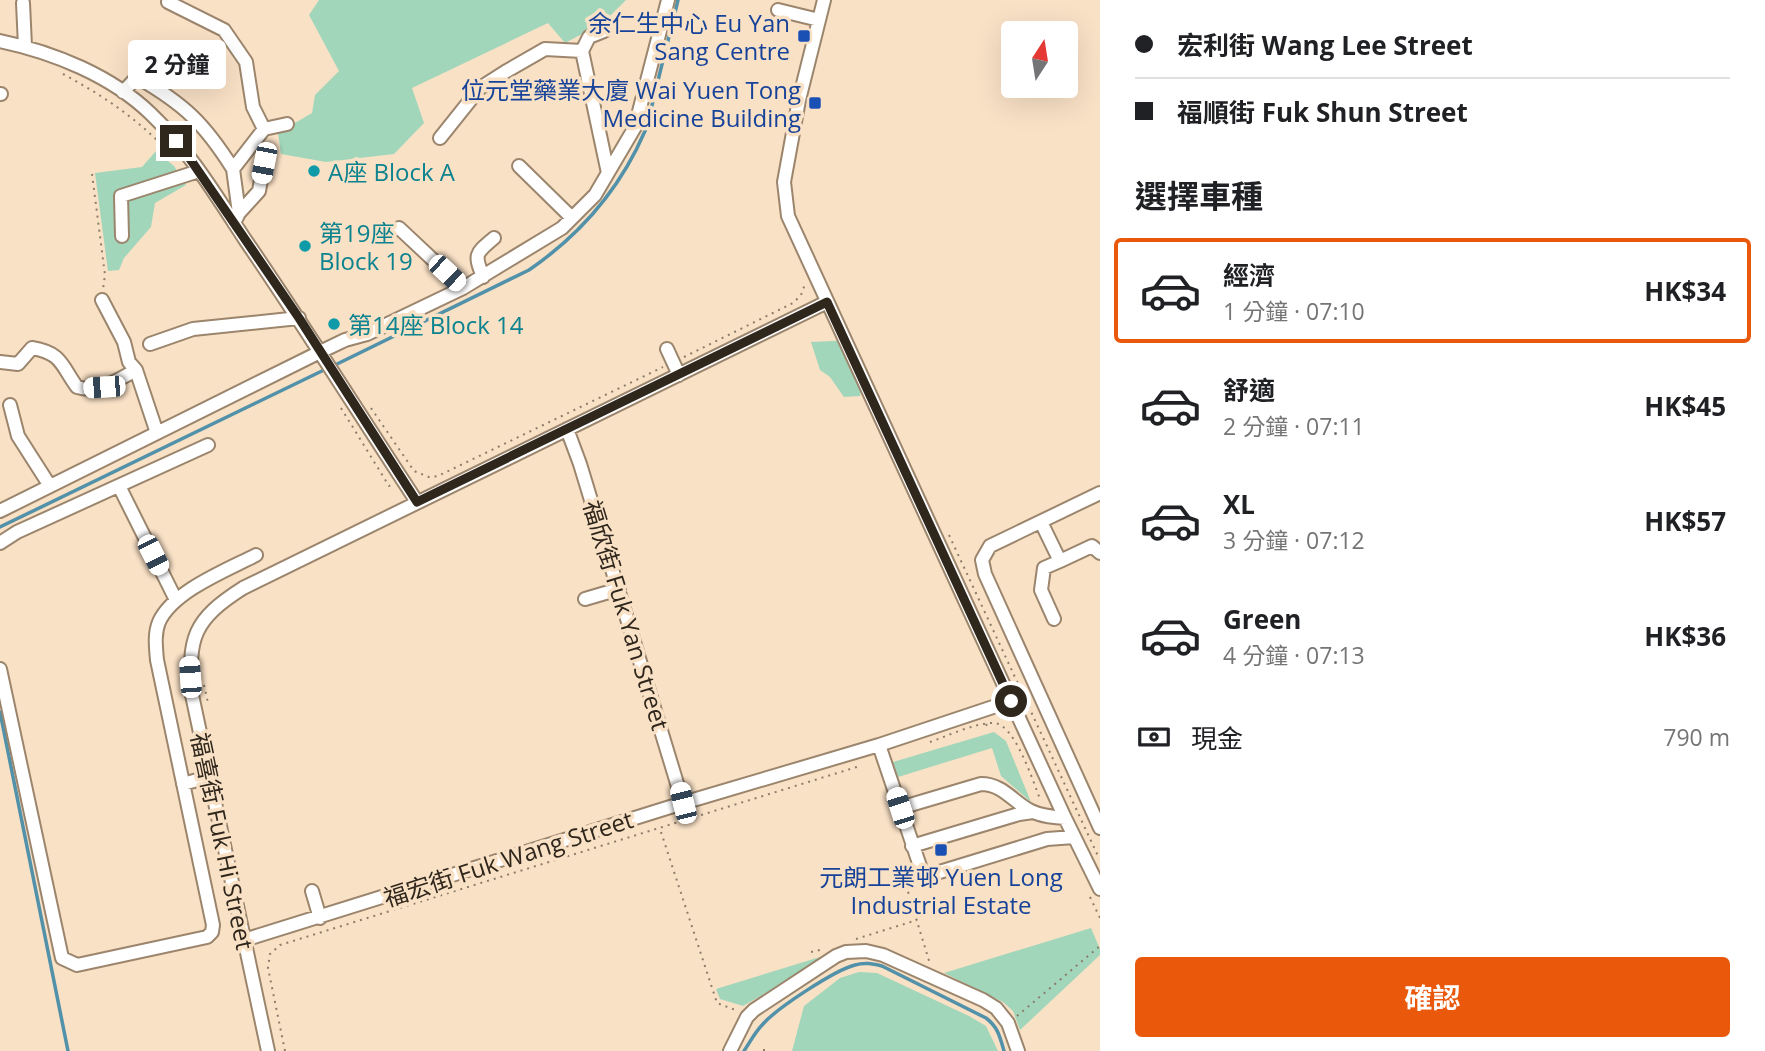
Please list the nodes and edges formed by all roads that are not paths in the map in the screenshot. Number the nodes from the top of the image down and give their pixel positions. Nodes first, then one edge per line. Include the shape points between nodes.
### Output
1 (668, 0) edge
2 (824, 0) edge
3 (168, 2) dead end
4 (23, 3) dead end
5 (778, 10) dead end
6 (819, 20) junction
7 (604, 31) dead end
8 (0, 41) edge
9 (25, 46) junction
10 (582, 51) junction
11 (154, 53) dead end
12 (137, 77) junction
13 (123, 92) junction
14 (287, 124) dead end
15 (264, 129) junction
16 (440, 138) dead end
17 (264, 163) dead end
18 (519, 166) dead end
19 (233, 169) junction
20 (199, 171) junction
21 (608, 173) junction
22 (236, 218) junction
23 (572, 218) junction
24 (399, 228) dead end
25 (122, 236) dead end
26 (495, 239) dead end
27 (483, 277) junction
28 (463, 288) junction
29 (102, 300) dead end
30 (827, 302) junction
31 (299, 318) junction
32 (150, 344) dead end
33 (667, 349) dead end
34 (322, 355) junction
35 (0, 362) edge
36 (676, 369) junction
37 (136, 370) junction
38 (10, 405) dead end
39 (567, 429) junction
40 (157, 433) junction
41 (208, 445) dead end
42 (50, 486) junction
43 (119, 486) junction
44 (1100, 493) edge
45 (417, 502) junction
46 (0, 511) edge
47 (1041, 522) junction
48 (0, 543) edge
49 (1100, 553) edge
50 (256, 555) dead end
51 (1059, 561) junction
52 (619, 589) junction
53 (585, 599) dead end
54 (176, 600) junction
55 (1054, 619) dead end
56 (0, 669) edge
57 (1011, 701) junction
58 (878, 745) junction
59 (208, 777) junction
60 (183, 785) junction
61 (683, 803) junction
62 (900, 808) junction
63 (1032, 812) junction
64 (1065, 818) junction
65 (1100, 828) edge
66 (1074, 837) junction
67 (912, 846) junction
68 (1100, 889) edge
69 (312, 891) dead end
70 (320, 918) junction
71 (244, 940) junction
72 (268, 1051) edge
73 (730, 1051) edge
74 (1018, 1051) edge

1 - 21 street via 639,117
2 - 6 street
3 - 15 street via 224,30 246,62 253,107
4 - 9 street
5 - 6 street
6 - 30 street via 784,181 788,216
7 - 10 street via 589,37
8 - 9 street
9 - 13 street
10 - 16 street via 545,49 505,72 480,88
10 - 21 street
11 - 12 street
12 - 13 street
12 - 19 street via 192,114
13 - 20 street via 150,113
14 - 15 street
15 - 19 street
17 - 22 street via 259,191
18 - 23 street
19 - 22 street
20 - 22 street
20 - 25 street via 121,196
21 - 23 street via 595,195
22 - 31 street
23 - 27 street
24 - 28 street
26 - 27 street via 478,251
27 - 28 street
28 - 34 street via 345,340
29 - 37 street
30 - 36 street, 福喜街 Fuk Hi Street
30 - 57 street
31 - 32 street via 193,329
31 - 34 street
33 - 36 street
34 - 40 street
34 - 45 street
35 - 37 street via 18,365 32,348 43,350 55,355 83,389 104,387
36 - 39 street, 福喜街 Fuk Hi Street
37 - 40 street
38 - 42 street via 18,436
39 - 45 street, 福喜街 Fuk Hi Street
39 - 52 street, 福欣街 Fuk Yan Street
40 - 42 street
41 - 43 street
42 - 46 street
43 - 48 street
43 - 54 street
44 - 47 street
45 - 59 street, 福喜街 Fuk Hi Street via 243,588 218,604 196,629 189,660 191,695
47 - 51 street
47 - 65 street via 990,546 982,560
49 - 51 street via 1092,546
50 - 54 street
51 - 55 street via 1044,568 1041,590
52 - 53 street
52 - 61 street, 福欣街 Fuk Yan Street
54 - 60 street via 159,623 156,648
56 - 60 street via 60,953 66,962 77,965 207,937 212,932
57 - 58 street, 福宏街 Fuk Wang Street
57 - 64 street
58 - 61 street, 福宏街 Fuk Wang Street
58 - 62 street
59 - 60 street
59 - 71 street, 福喜街 Fuk Hi Street
61 - 70 street, 福宏街 Fuk Wang Street
62 - 63 street via 991,784
62 - 67 street
63 - 64 street
63 - 67 street
64 - 66 street
66 - 67 street via 1047,839 933,874 922,872
66 - 68 street
69 - 70 street
70 - 71 street, 福宏街 Fuk Wang Street
71 - 72 street, 福喜街 Fuk Hi Street
73 - 74 street via 747,1017 846,952 874,952 983,1000 1008,1023

